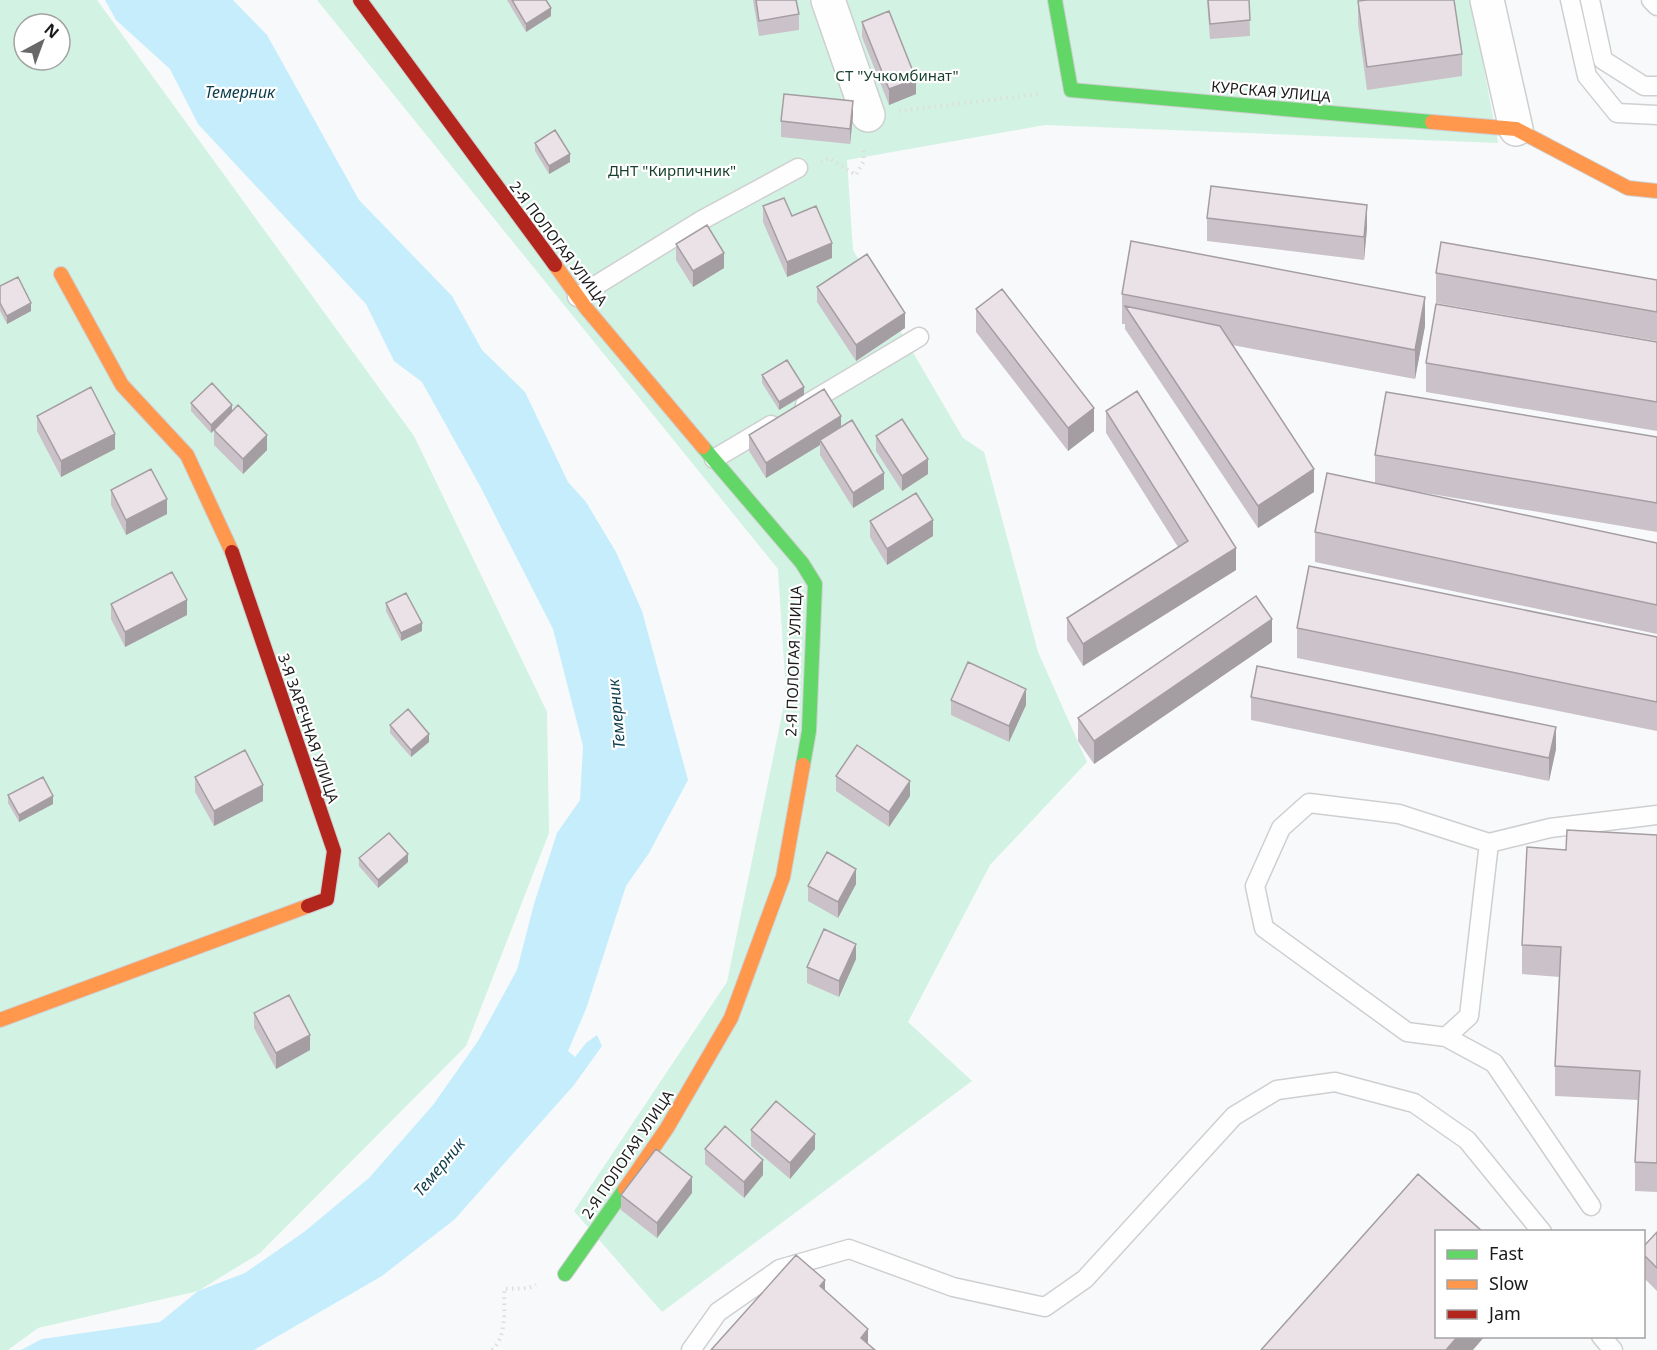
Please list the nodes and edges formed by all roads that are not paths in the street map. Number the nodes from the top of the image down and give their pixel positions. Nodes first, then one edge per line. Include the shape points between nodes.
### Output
1 (360, 0) edge
2 (828, 0) edge
3 (1055, 0) edge
4 (1487, 0) edge
5 (1570, 0) edge
6 (1590, 0) edge
7 (1652, 0) edge
8 (1657, 6) edge
9 (1657, 86) edge
10 (868, 115) road end
11 (1657, 115) edge
12 (1516, 129) junction
13 (798, 168) road end
14 (1657, 191) edge
15 (62, 274) dead end
16 (577, 297) junction
17 (919, 338) dead end
18 (714, 459) junction
19 (1657, 815) edge
20 (1489, 843) junction
21 (0, 1020) edge
22 (1446, 1037) junction
23 (1591, 1206) dead end
24 (1540, 1230) edge
25 (565, 1275) road end
26 (1603, 1338) edge
27 (691, 1350) edge
28 (1613, 1350) edge

1 - 16 street, 2-Я ПОЛОГАЯ УЛИЦА
2 - 10 street
3 - 12 street, КУРСКАЯ УЛИЦА via 1071,90
4 - 12 street
5 - 11 lane via 1587,76 1617,113
6 - 9 lane via 1603,60 1644,86
7 - 8 lane
12 - 14 street, КУРСКАЯ УЛИЦА via 1628,188
13 - 16 lane via 702,220
15 - 21 street, 3-Я ЗАРЕЧНАЯ УЛИЦА via 122,385 187,455 228,540 334,851 327,899
16 - 18 street, 2-Я ПОЛОГАЯ УЛИЦА
17 - 18 lane
18 - 25 street, 2-Я ПОЛОГАЯ УЛИЦА via 802,563 815,584 809,731 783,877 731,1018 667,1128
19 - 20 lane via 1550,828
20 - 22 lane via 1469,1016
20 - 22 lane via 1399,814 1309,803 1281,828 1255,886 1264,928 1407,1032
22 - 23 lane via 1494,1063
24 - 27 lane via 1467,1140 1414,1103 1335,1082 1277,1090 1234,1116 1085,1279 1045,1307 953,1287 849,1249 780,1269 718,1312
26 - 28 lane

